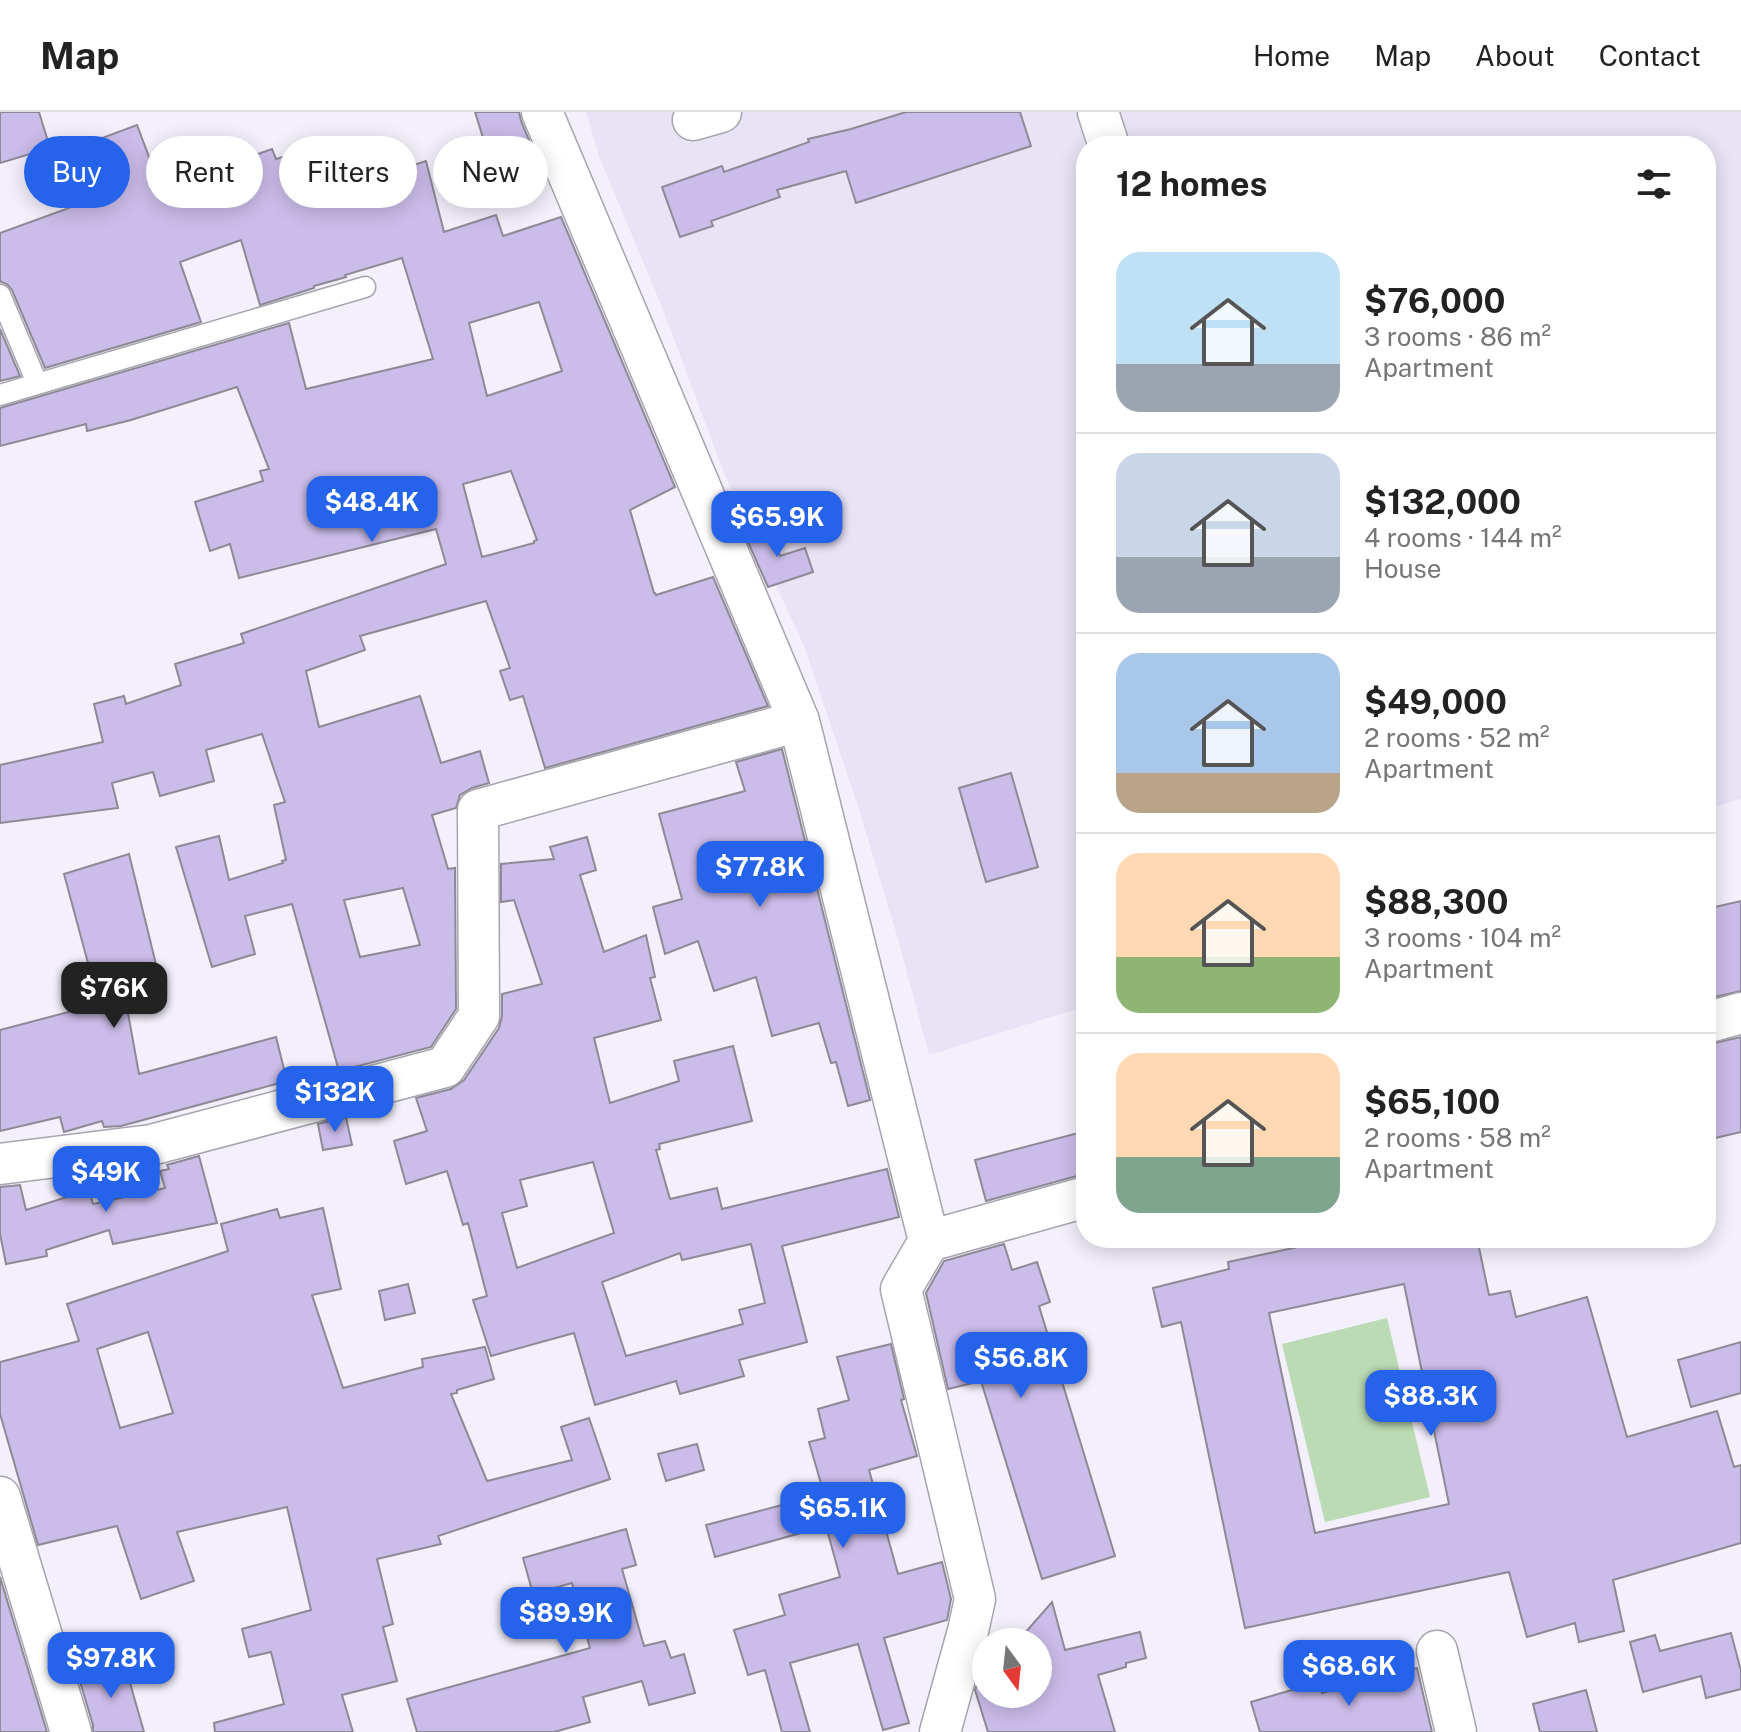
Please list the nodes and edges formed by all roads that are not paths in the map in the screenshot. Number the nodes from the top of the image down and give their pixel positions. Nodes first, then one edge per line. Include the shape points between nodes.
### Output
1 (542, 112) edge
2 (1098, 112) edge
3 (1106, 136) edge
4 (365, 287) dead end
5 (0, 295) edge
6 (37, 383) junction
7 (0, 395) edge
8 (799, 721) junction
9 (1741, 1013) edge
10 (1716, 1020) edge
11 (0, 1164) edge
12 (1076, 1200) edge
13 (929, 1241) junction
14 (0, 1497) edge
15 (1437, 1651) dead end
16 (71, 1732) edge
17 (940, 1732) edge
18 (1456, 1732) edge

1 - 8 street
2 - 3 street
4 - 6 lane
5 - 6 lane
6 - 7 lane
8 - 11 street via 478,810 479,1016 445,1067 151,1145
8 - 13 street
9 - 10 street
12 - 13 street
13 - 17 street via 901,1289 975,1599
14 - 16 street
15 - 18 street

